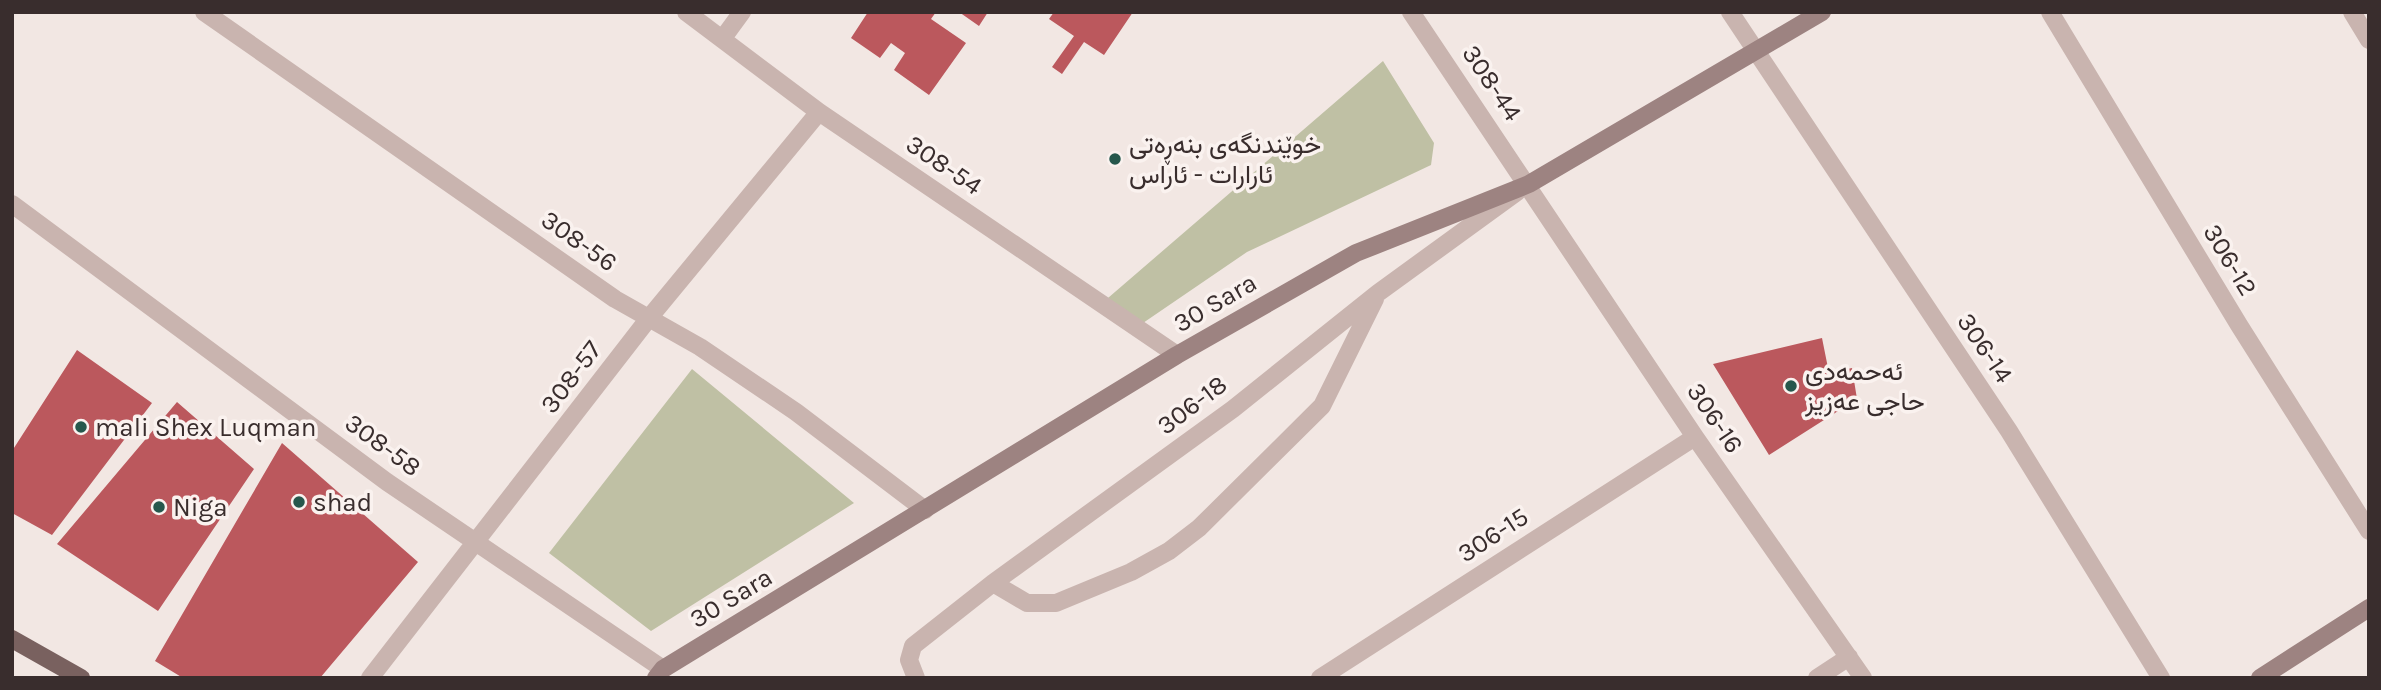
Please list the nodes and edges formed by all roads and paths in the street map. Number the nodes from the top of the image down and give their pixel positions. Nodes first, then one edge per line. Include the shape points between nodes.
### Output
1 (204, 12) edge
2 (686, 12) edge
3 (741, 12) edge
4 (1411, 12) edge
5 (1730, 12) edge
6 (1822, 12) edge
7 (2050, 12) edge
8 (2351, 12) edge
9 (723, 38) junction
10 (2369, 40) edge
11 (1756, 53) junction
12 (819, 112) junction
13 (1529, 184) junction
14 (12, 204) edge
15 (1378, 293) junction
16 (649, 318) junction
17 (1177, 355) junction
18 (1695, 437) junction
19 (925, 510) junction
20 (2369, 531) edge
21 (478, 542) junction
22 (993, 583) junction
23 (2369, 608) edge
24 (12, 639) edge
25 (1849, 657) junction
26 (659, 673) edge
27 (81, 678) edge
28 (370, 678) edge
29 (916, 678) edge
30 (1320, 678) edge
31 (1817, 678) edge
32 (1863, 678) edge
33 (2161, 678) edge
34 (2260, 678) edge

1 - 16 street, 308-56 via 615,299
2 - 9 street, 308-54
3 - 9 street
4 - 13 street, 308-44
5 - 11 street, 306-14
6 - 11 street, 30 Sara
7 - 20 street, 306-12
8 - 10 street
9 - 12 street, 308-54
11 - 13 street, 30 Sara
11 - 33 street, 306-14 via 2009,431
12 - 16 street, 308-57
12 - 17 street, 308-54
13 - 15 street, 306-18
13 - 17 street, 30 Sara via 1356,253
13 - 18 street, 306-16
14 - 21 street, 308-58 via 387,482
15 - 22 street, 306-18 via 1233,409
15 - 22 street via 1322,406 1199,528 1169,551 1056,603 1027,603
16 - 19 street, 308-56 via 796,412
16 - 21 street, 308-57
17 - 19 street, 30 Sara
18 - 25 street, 306-16
18 - 30 street, 306-15
19 - 26 street, 30 Sara
21 - 26 street, 308-58
21 - 28 street, 308-57
22 - 29 street, 306-18 via 913,646 909,660
23 - 34 street
24 - 27 main road
25 - 31 street
25 - 32 street, 306-16

